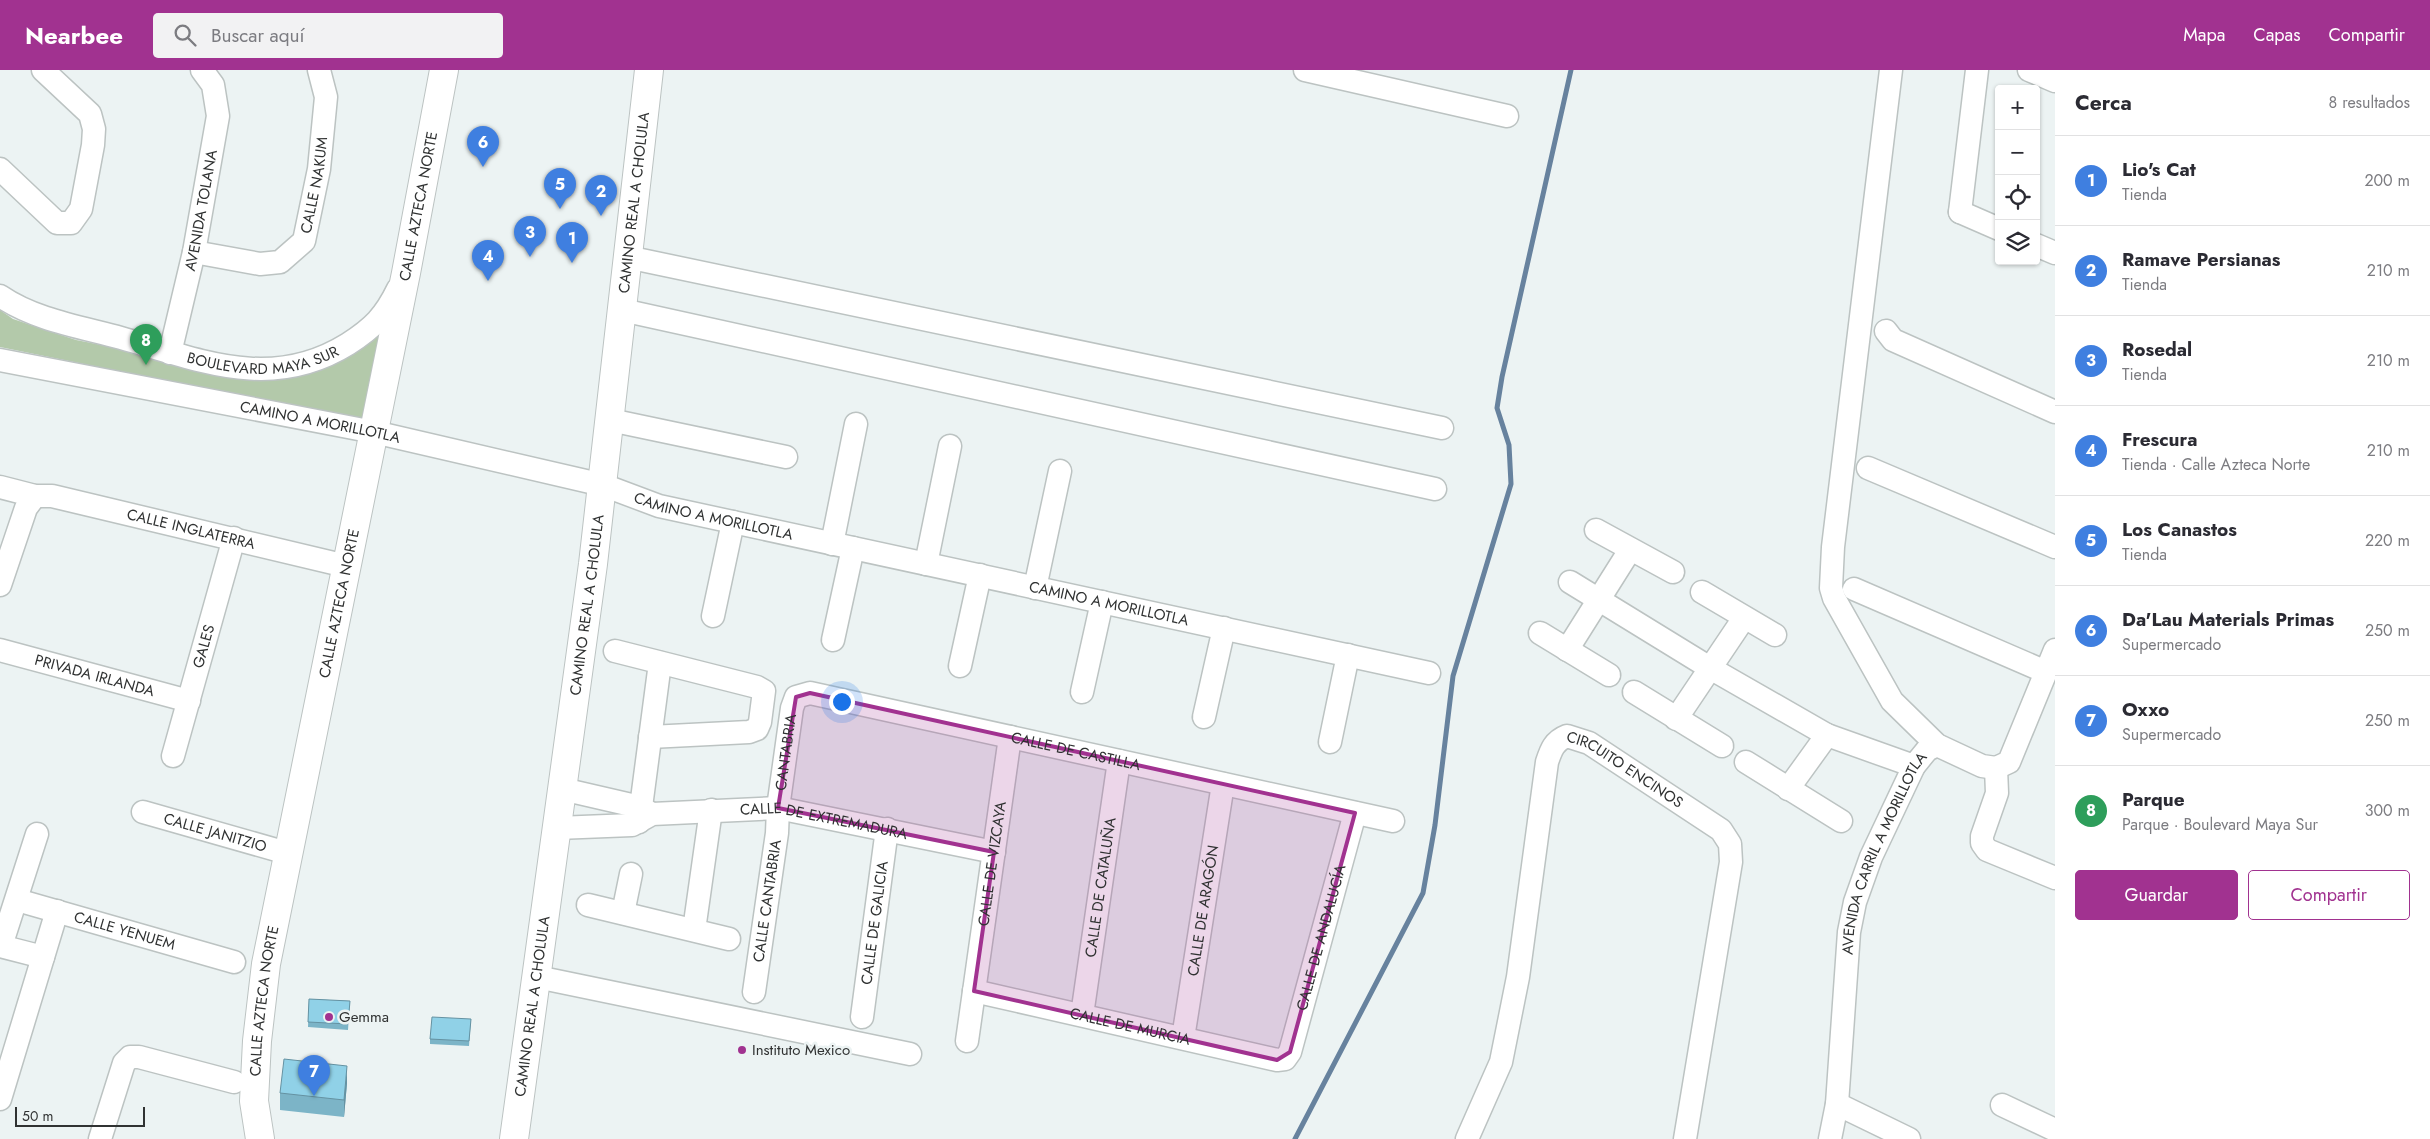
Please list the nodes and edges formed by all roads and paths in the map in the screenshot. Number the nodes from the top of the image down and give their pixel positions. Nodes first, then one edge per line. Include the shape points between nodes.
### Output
1 (43, 70) edge
2 (202, 70) edge
3 (319, 70) edge
4 (444, 70) edge
5 (649, 70) edge
6 (1305, 70) edge
7 (1891, 70) edge
8 (1977, 70) edge
9 (2028, 70) edge
10 (2055, 81) edge
11 (1507, 116) dead end
12 (0, 169) edge
13 (1995, 227) edge
14 (2040, 247) edge
15 (194, 252) junction
16 (2055, 253) edge
17 (627, 257) junction
18 (406, 273) junction
19 (0, 296) edge
20 (622, 310) junction
21 (1886, 331) dead end
22 (170, 353) junction
23 (0, 360) edge
24 (2055, 412) edge
25 (610, 420) junction
26 (856, 424) dead end
27 (1442, 428) dead end
28 (374, 432) junction
29 (950, 446) dead end
30 (786, 457) dead end
31 (1868, 468) dead end
32 (1060, 471) dead end
33 (603, 486) junction
34 (0, 488) edge
35 (1435, 489) dead end
36 (35, 496) junction
37 (734, 522) junction
38 (1596, 530) dead end
39 (234, 538) junction
40 (842, 546) junction
41 (2055, 547) edge
42 (1630, 550) junction
43 (926, 564) junction
44 (346, 566) junction
45 (1673, 572) dead end
46 (980, 576) junction
47 (1570, 582) dead end
48 (0, 585) edge
49 (1034, 588) junction
50 (1854, 589) dead end
51 (1702, 592) dead end
52 (1600, 599) junction
53 (1102, 602) junction
54 (713, 616) dead end
55 (1744, 618) junction
56 (1224, 628) junction
57 (1540, 633) dead end
58 (1775, 636) dead end
59 (833, 640) dead end
60 (0, 650) edge
61 (1567, 650) junction
62 (2055, 650) edge
63 (614, 651) dead end
64 (1348, 655) junction
65 (660, 663) junction
66 (960, 666) dead end
67 (1710, 668) junction
68 (2046, 672) junction
69 (1429, 673) dead end
70 (1609, 675) dead end
71 (1082, 692) dead end
72 (1634, 692) dead end
73 (796, 697) joint
74 (189, 701) junction
75 (1204, 717) dead end
76 (1676, 719) junction
77 (1827, 735) junction
78 (1010, 737) junction
79 (650, 738) junction
80 (1330, 742) dead end
81 (1937, 745) junction
82 (1722, 746) dead end
83 (174, 756) dead end
84 (1119, 761) junction
85 (1746, 762) dead end
86 (1914, 766) junction
87 (1996, 768) junction
88 (1223, 784) junction
89 (562, 789) junction
90 (1788, 789) junction
91 (616, 802) junction
92 (778, 808) junction
93 (711, 810) junction
94 (143, 812) dead end
95 (1355, 813) junction
96 (644, 814) junction
97 (1393, 821) dead end
98 (1841, 821) dead end
99 (614, 825) junction
100 (557, 828) junction
101 (887, 829) junction
102 (37, 834) dead end
103 (994, 852) junction
104 (287, 854) junction
105 (631, 874) dead end
106 (2055, 878) edge
107 (17, 900) junction
108 (588, 905) dead end
109 (57, 911) junction
110 (623, 913) junction
111 (694, 930) junction
112 (729, 939) dead end
113 (1, 946) edge
114 (43, 957) junction
115 (234, 962) dead end
116 (537, 977) junction
117 (974, 991) junction
118 (754, 992) dead end
119 (1082, 1014) junction
120 (862, 1017) dead end
121 (1183, 1038) junction
122 (967, 1042) dead end
123 (910, 1054) dead end
124 (1285, 1059) joint
125 (234, 1082) dead end
126 (0, 1099) edge
127 (1837, 1104) junction
128 (2002, 1105) dead end
129 (2055, 1130) edge
130 (100, 1139) edge
131 (260, 1139) edge
132 (514, 1139) edge
133 (1468, 1139) edge
134 (1685, 1139) edge
135 (1830, 1139) edge
136 (1909, 1139) edge

1 - 12 street via 90,114 94,145 81,209 71,223 57,224
2 - 15 street, AVENIDA TOLANA via 214,85 218,116
3 - 15 street, CALLE NAKUM via 326,97 319,169 304,240 280,262 260,264
4 - 18 main road, CALLE AZTECA NORTE
5 - 17 main road, CAMINO REAL A CHOLULA
6 - 11 street
7 - 81 street via 1835,527 1831,588 1892,701
8 - 13 street via 1954,215
9 - 10 street
14 - 16 street
15 - 22 street, AVENIDA TOLANA
17 - 20 main road, CAMINO REAL A CHOLULA
17 - 27 street
18 - 22 street, BOULEVARD MAYA SUR via 381,320 343,347 312,362 277,370 258,369 231,367
18 - 28 main road, CALLE AZTECA NORTE
19 - 22 street, BOULEVARD MAYA SUR via 59,322
20 - 25 main road, CAMINO REAL A CHOLULA
20 - 35 street
21 - 24 street via 1893,340
23 - 28 street, CAMINO A MORILLOTLA
25 - 30 street
25 - 33 main road, CAMINO REAL A CHOLULA
26 - 40 street
28 - 33 street, CAMINO A MORILLOTLA
28 - 44 main road, CALLE AZTECA NORTE
29 - 43 street
31 - 41 street
32 - 49 street
33 - 37 street, CAMINO A MORILLOTLA via 659,506
33 - 89 main road, CAMINO REAL A CHOLULA
34 - 36 street, CALLE INGLATERRA
36 - 39 street, CALLE INGLATERRA via 52,496
36 - 48 street via 26,508
37 - 40 street, CAMINO A MORILLOTLA
37 - 54 street
38 - 42 street
39 - 44 street, CALLE INGLATERRA
39 - 74 street, GALES
40 - 43 street, CAMINO A MORILLOTLA
40 - 59 street
42 - 45 street
42 - 52 street
43 - 46 street, CAMINO A MORILLOTLA
44 - 104 main road, CALLE AZTECA NORTE
46 - 49 street, CAMINO A MORILLOTLA
46 - 66 street
47 - 52 street
49 - 53 street, CAMINO A MORILLOTLA
50 - 68 street
51 - 55 street
52 - 61 street
52 - 67 street
53 - 56 street, CAMINO A MORILLOTLA
53 - 71 street
55 - 58 street
55 - 67 street
56 - 64 street, CAMINO A MORILLOTLA
56 - 75 street
57 - 61 street
60 - 74 street, PRIVADA IRLANDA
61 - 70 street
62 - 68 street
63 - 65 street
64 - 69 street, CAMINO A MORILLOTLA
64 - 80 street
65 - 79 street
65 - 79 street via 757,687 764,691 764,700 757,730
67 - 76 street
67 - 77 street
68 - 87 street via 2009,762
72 - 76 street
73 - 78 street, CALLE DE CASTILLA via 810,693
73 - 92 street, CANTABRIA
74 - 83 street, GALES
76 - 82 street
77 - 86 street
77 - 90 street
78 - 84 street, CALLE DE CASTILLA
78 - 103 street, CALLE DE VIZCAYA
79 - 96 street
81 - 86 street, AVENIDA CARRIL A MORILLOTLA via 1927,750
81 - 87 street, AVENIDA CARRIL A MORILLOTLA via 1982,766
84 - 88 street, CALLE DE CASTILLA
84 - 119 street, CALLE DE CATALUÑA
85 - 90 street
86 - 127 street, AVENIDA CARRIL A MORILLOTLA via 1871,857 1855,902 1849,932
87 - 106 street via 1997,794 1982,843 1987,850
88 - 95 street, CALLE DE CASTILLA
88 - 121 street, CALLE DE ARAGÓN
89 - 91 street, CALLE DE EXTREMADURA
89 - 100 main road, CAMINO REAL A CHOLULA
90 - 98 street
91 - 96 street, CALLE DE EXTREMADURA
91 - 99 street
92 - 93 street, CALLE DE EXTREMADURA
92 - 101 street, CALLE DE EXTREMADURA
92 - 118 street, CALLE CANTABRIA
93 - 96 street, CALLE DE EXTREMADURA
93 - 111 street
94 - 104 street, CALLE JANITZIO
95 - 97 street, CALLE DE CASTILLA
95 - 124 street, CALLE DE ANDALUCÍA via 1290,1052
96 - 99 street, CALLE DE EXTREMADURA via 632,825
99 - 100 street, CALLE DE EXTREMADURA
100 - 116 main road, CAMINO REAL A CHOLULA
101 - 103 street, CALLE DE EXTREMADURA
101 - 120 street, CALLE DE GALICIA
102 - 107 street
103 - 117 street, CALLE DE VIZCAYA
104 - 131 main road, CALLE AZTECA NORTE via 266,964 257,1042 254,1101
105 - 110 street
107 - 109 street, CALLE YENUEM
107 - 113 street
108 - 110 street
109 - 114 street
109 - 115 street, CALLE YENUEM
110 - 111 street
111 - 112 street
113 - 114 street
114 - 126 street
116 - 123 street
116 - 132 main road, CAMINO REAL A CHOLULA
117 - 119 street, CALLE DE MURCIA
117 - 122 street, CALLE DE VIZCAYA
119 - 121 street, CALLE DE MURCIA
121 - 124 street, CALLE DE MURCIA via 1277,1060
125 - 130 street via 130,1057 124,1063
127 - 135 street, AVENIDA CARRIL A MORILLOTLA
127 - 136 street
128 - 129 street
133 - 134 street, CIRCUITO ENCINOS via 1501,1062 1518,977 1547,762 1551,749 1559,739 1567,736 1589,743 1721,830 1730,844 1730,862

